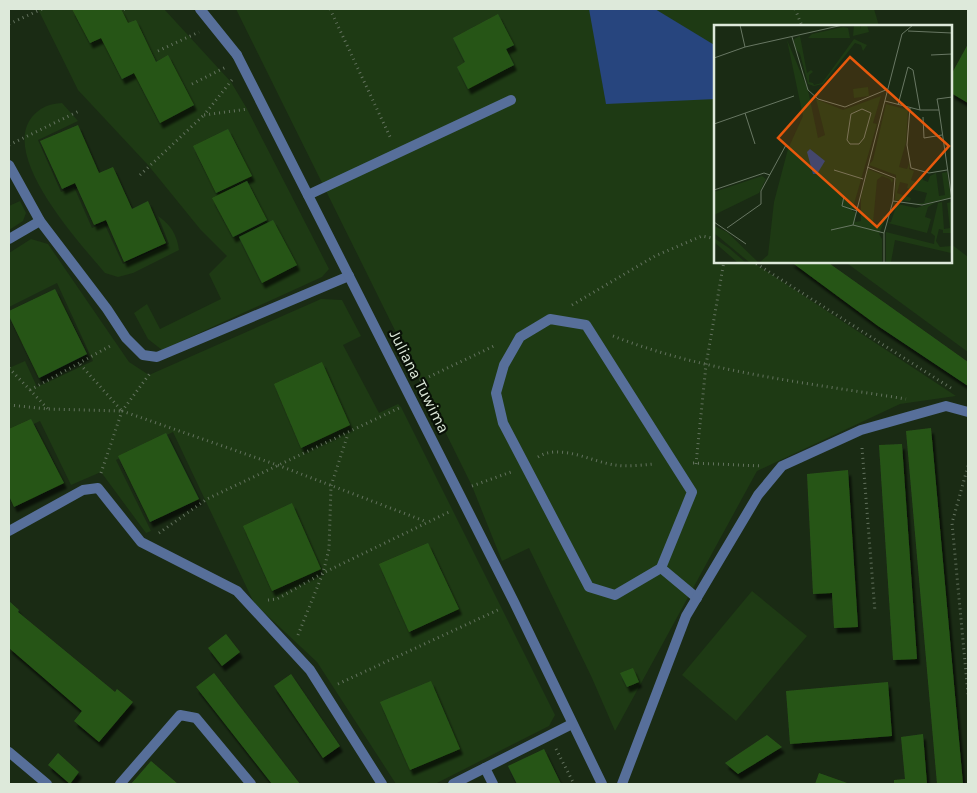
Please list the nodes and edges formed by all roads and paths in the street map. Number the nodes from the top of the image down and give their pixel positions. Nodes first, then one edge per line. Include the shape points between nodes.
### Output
1 (42, 9) edge
2 (200, 9) edge
3 (330, 9) edge
4 (795, 9) edge
5 (9, 24) edge
6 (213, 25) junction
7 (802, 25) edge
8 (158, 51) dead end
9 (240, 60) junction
10 (192, 84) dead end
11 (511, 100) dead end
12 (79, 111) dead end
13 (204, 115) junction
14 (269, 118) junction
15 (9, 145) edge
16 (396, 154) junction
17 (9, 165) edge
18 (140, 175) dead end
19 (308, 195) junction
20 (40, 221) junction
21 (9, 239) edge
22 (714, 239) edge
23 (724, 262) edge
24 (754, 262) edge
25 (349, 276) junction
26 (550, 319) junction
27 (586, 325) junction
28 (126, 338) junction
29 (505, 340) dead end
30 (156, 357) junction
31 (79, 363) junction
32 (706, 366) junction
33 (9, 368) edge
34 (406, 388) junction
35 (30, 390) junction
36 (956, 391) dead end
37 (908, 400) dead end
38 (413, 401) junction
39 (9, 405) edge
40 (48, 410) junction
41 (122, 411) junction
42 (968, 412) edge
43 (861, 430) junction
44 (348, 434) junction
45 (696, 463) junction
46 (674, 464) junction
47 (280, 466) junction
48 (525, 466) junction
49 (782, 466) junction
50 (968, 466) edge
51 (332, 486) junction
52 (456, 486) junction
53 (98, 488) junction
54 (692, 492) junction
55 (452, 510) dead end
56 (427, 522) junction
57 (9, 531) edge
58 (144, 544) junction
59 (661, 568) junction
60 (323, 573) junction
61 (697, 598) junction
62 (245, 602) junction
63 (514, 602) junction
64 (875, 612) dead end
65 (291, 652) junction
66 (323, 691) junction
67 (968, 694) edge
68 (572, 724) junction
69 (548, 734) junction
70 (9, 752) edge
71 (484, 768) junction
72 (47, 784) edge
73 (120, 784) edge
74 (250, 784) edge
75 (382, 784) edge
76 (453, 784) edge
77 (493, 784) edge
78 (574, 784) edge
79 (602, 784) edge
80 (622, 784) edge

1 - 5 path
2 - 6 street, Juliana Tuwima
3 - 16 path
4 - 7 path
6 - 8 path
6 - 9 street, Juliana Tuwima
9 - 10 path
9 - 13 path
9 - 14 street, Juliana Tuwima
11 - 16 street
12 - 15 path
13 - 14 path via 247,109
13 - 18 path
14 - 19 street, Juliana Tuwima
16 - 19 street
17 - 20 street
19 - 25 street, Juliana Tuwima
20 - 21 street
20 - 28 street
22 - 26 path via 702,236 655,256
23 - 32 path
24 - 36 path
25 - 30 street
25 - 34 street, Juliana Tuwima
26 - 27 street
26 - 48 street via 520,337 504,365 496,393 503,423
27 - 32 path via 647,350 672,354
27 - 46 street
28 - 30 street via 143,355
28 - 31 path
29 - 34 path
30 - 41 path via 149,375
31 - 35 path
31 - 41 path
32 - 37 path
32 - 45 path
33 - 35 path
34 - 38 street, Juliana Tuwima
35 - 40 path
38 - 44 path
38 - 52 street, Juliana Tuwima
39 - 40 path
40 - 41 path
41 - 47 path
41 - 53 path
42 - 43 street via 946,406
43 - 49 street
43 - 64 path
44 - 47 path
44 - 51 path
45 - 46 path
45 - 49 path
45 - 54 path
46 - 48 path via 616,466 562,452 543,454
46 - 54 street
47 - 51 path
47 - 58 path via 207,499
48 - 52 path via 472,486
48 - 59 street via 589,587 615,595
49 - 61 street via 758,496
50 - 67 path via 952,523
51 - 56 path
51 - 60 path via 328,549
52 - 63 street, Juliana Tuwima
53 - 57 street via 83,490
53 - 58 street
54 - 59 street
55 - 56 path
56 - 60 path
58 - 62 street via 237,591
59 - 61 street
60 - 62 path via 277,599
60 - 65 path
61 - 80 street via 686,616
62 - 65 street
63 - 66 path
63 - 68 street, Juliana Tuwima
65 - 66 street via 310,670
66 - 75 street
68 - 69 street
68 - 79 street, Juliana Tuwima
69 - 71 street
69 - 78 path
70 - 72 street
71 - 76 street
71 - 77 street
73 - 74 street via 180,715 196,718

